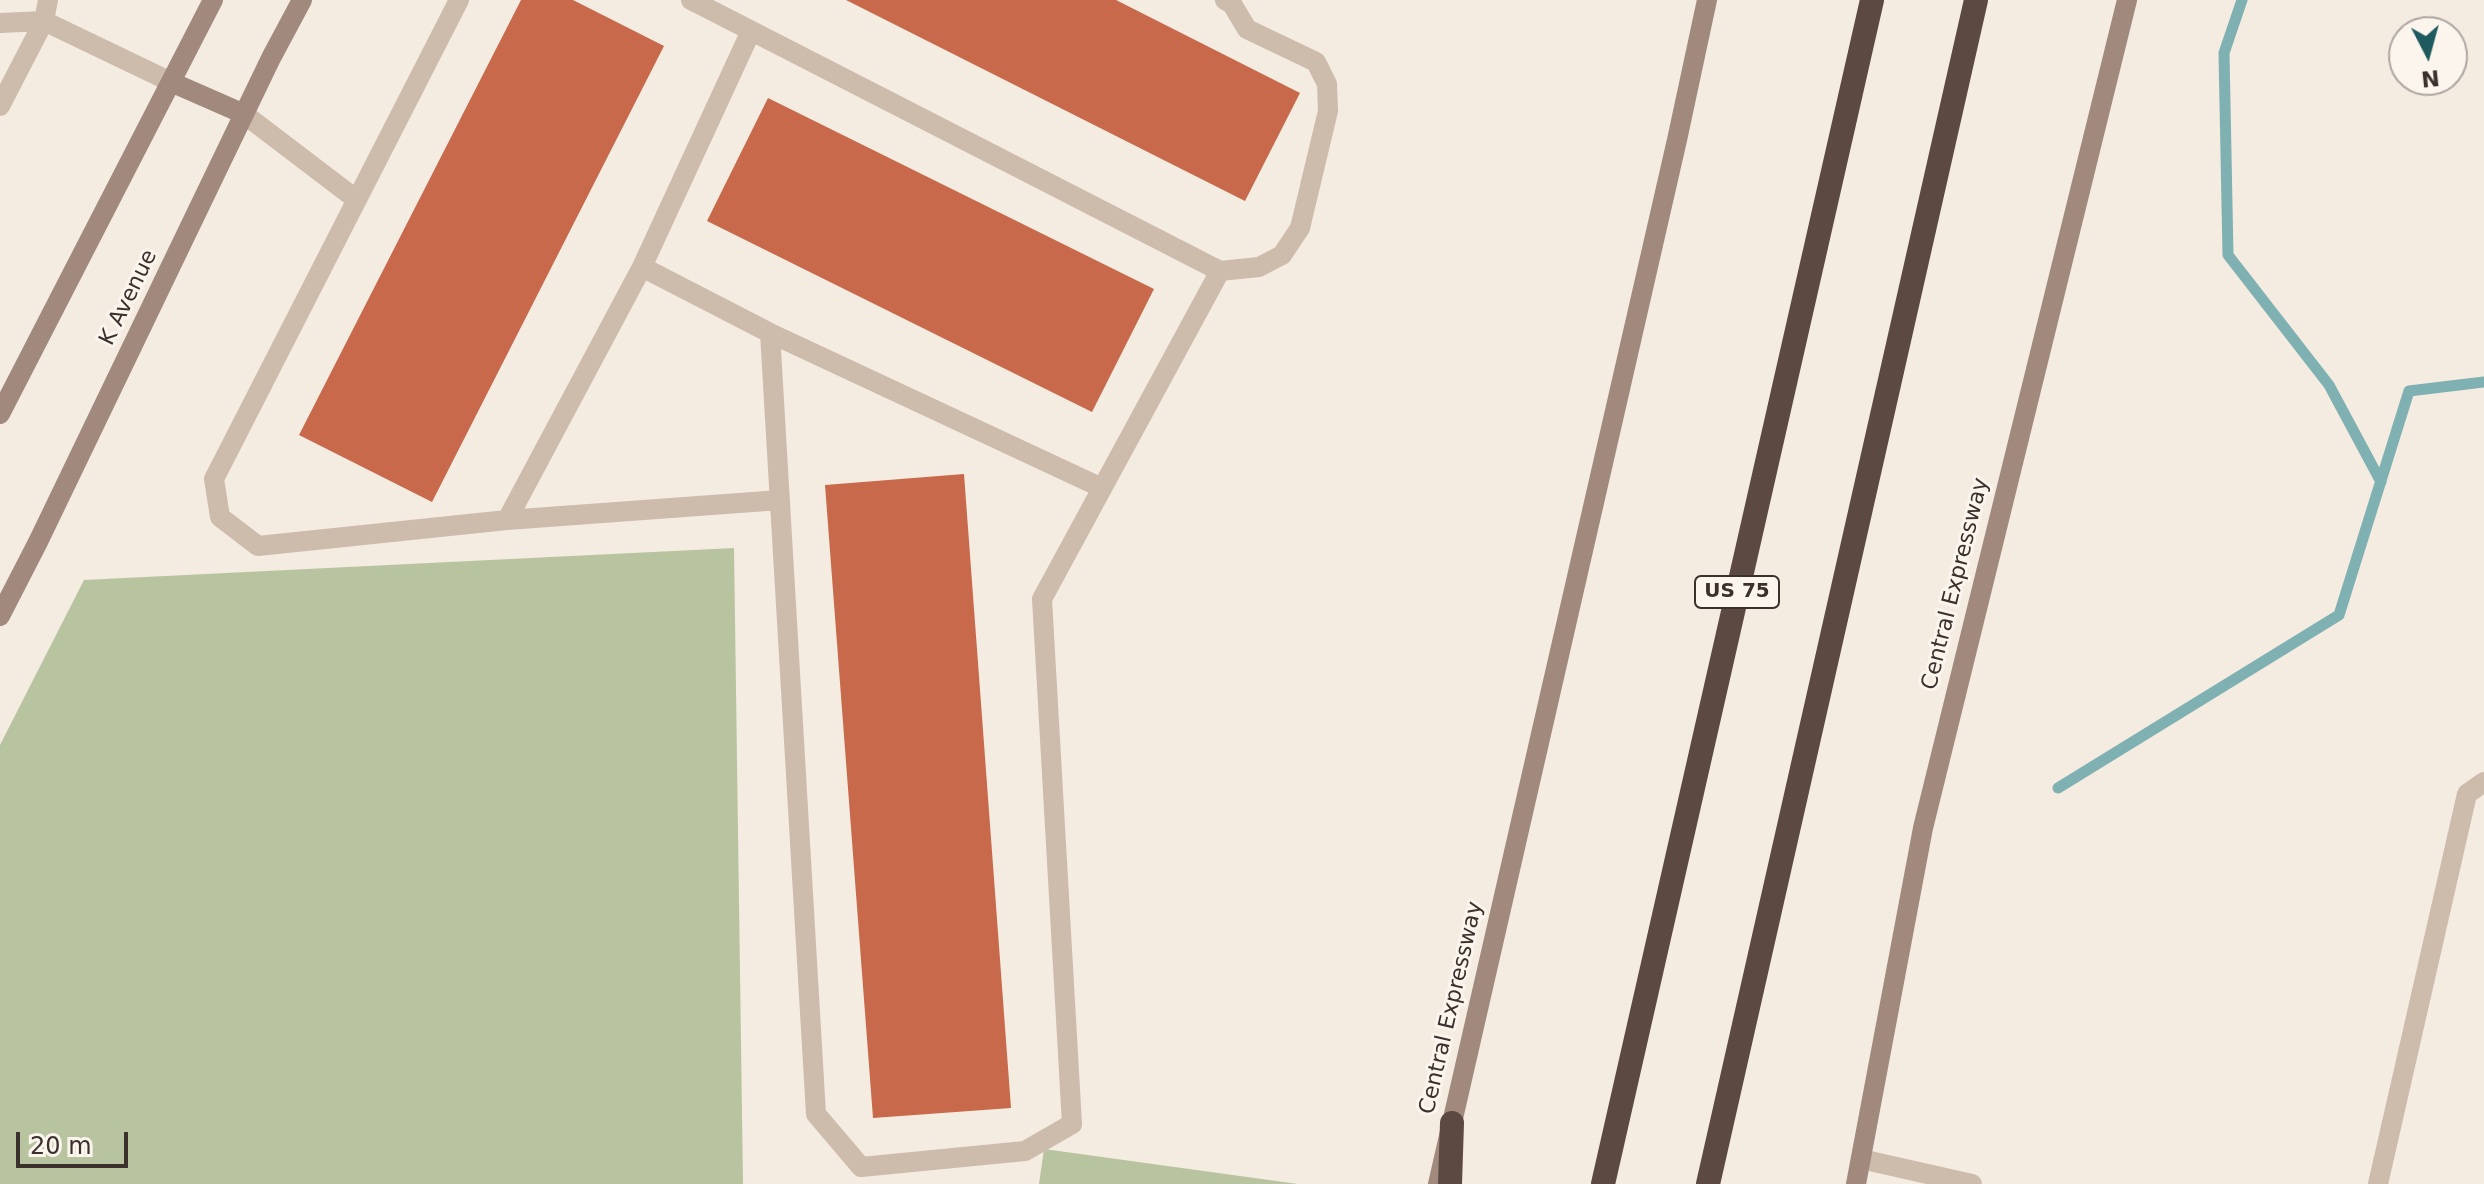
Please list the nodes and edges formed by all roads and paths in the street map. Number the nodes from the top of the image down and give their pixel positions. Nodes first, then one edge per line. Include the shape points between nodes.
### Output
1 (48, 0) edge
2 (213, 0) edge
3 (302, 0) edge
4 (459, 0) edge
5 (1225, 0) edge
6 (1707, 0) edge
7 (1872, 0) edge
8 (1976, 0) edge
9 (2127, 0) edge
10 (2140, 0) edge
11 (698, 2) edge
12 (44, 21) junction
13 (0, 23) edge
14 (751, 31) junction
15 (2116, 56) junction
16 (171, 82) junction
17 (0, 106) edge
18 (244, 114) junction
19 (357, 200) junction
20 (642, 267) junction
21 (1220, 271) junction
22 (770, 333) junction
23 (0, 414) edge
24 (1102, 488) junction
25 (780, 500) junction
26 (507, 520) junction
27 (0, 616) edge
28 (2484, 782) edge
29 (1452, 1123) junction
30 (1861, 1159) junction
31 (1438, 1184) edge
32 (1450, 1184) edge
33 (1603, 1184) edge
34 (1708, 1184) edge
35 (1856, 1184) edge
36 (1972, 1184) edge
37 (2378, 1184) edge

1 - 12 lane
2 - 16 main road
3 - 18 main road, K Avenue
4 - 19 lane
5 - 21 lane via 1247,29 1316,62 1327,84 1328,111 1300,228 1282,255 1259,267
6 - 29 main road, Central Expressway
7 - 33 highway, US 75
8 - 34 highway
9 - 15 main road, Central Expressway
10 - 15 main road
11 - 14 lane
12 - 13 lane
12 - 16 lane
12 - 17 lane
14 - 20 lane
14 - 21 lane
15 - 30 main road, Central Expressway via 1923,828
16 - 18 main road
16 - 23 main road
18 - 19 lane
18 - 27 main road, K Avenue
19 - 26 lane via 214,479 220,517 258,546
20 - 22 lane
20 - 26 lane
21 - 24 lane
22 - 24 lane
22 - 25 lane
24 - 25 lane via 1042,599 1072,1124 1025,1151 861,1167 816,1114
25 - 26 lane
28 - 37 lane via 2467,794
29 - 31 main road, Central Expressway
29 - 32 highway
30 - 35 main road, Central Expressway
30 - 36 lane

